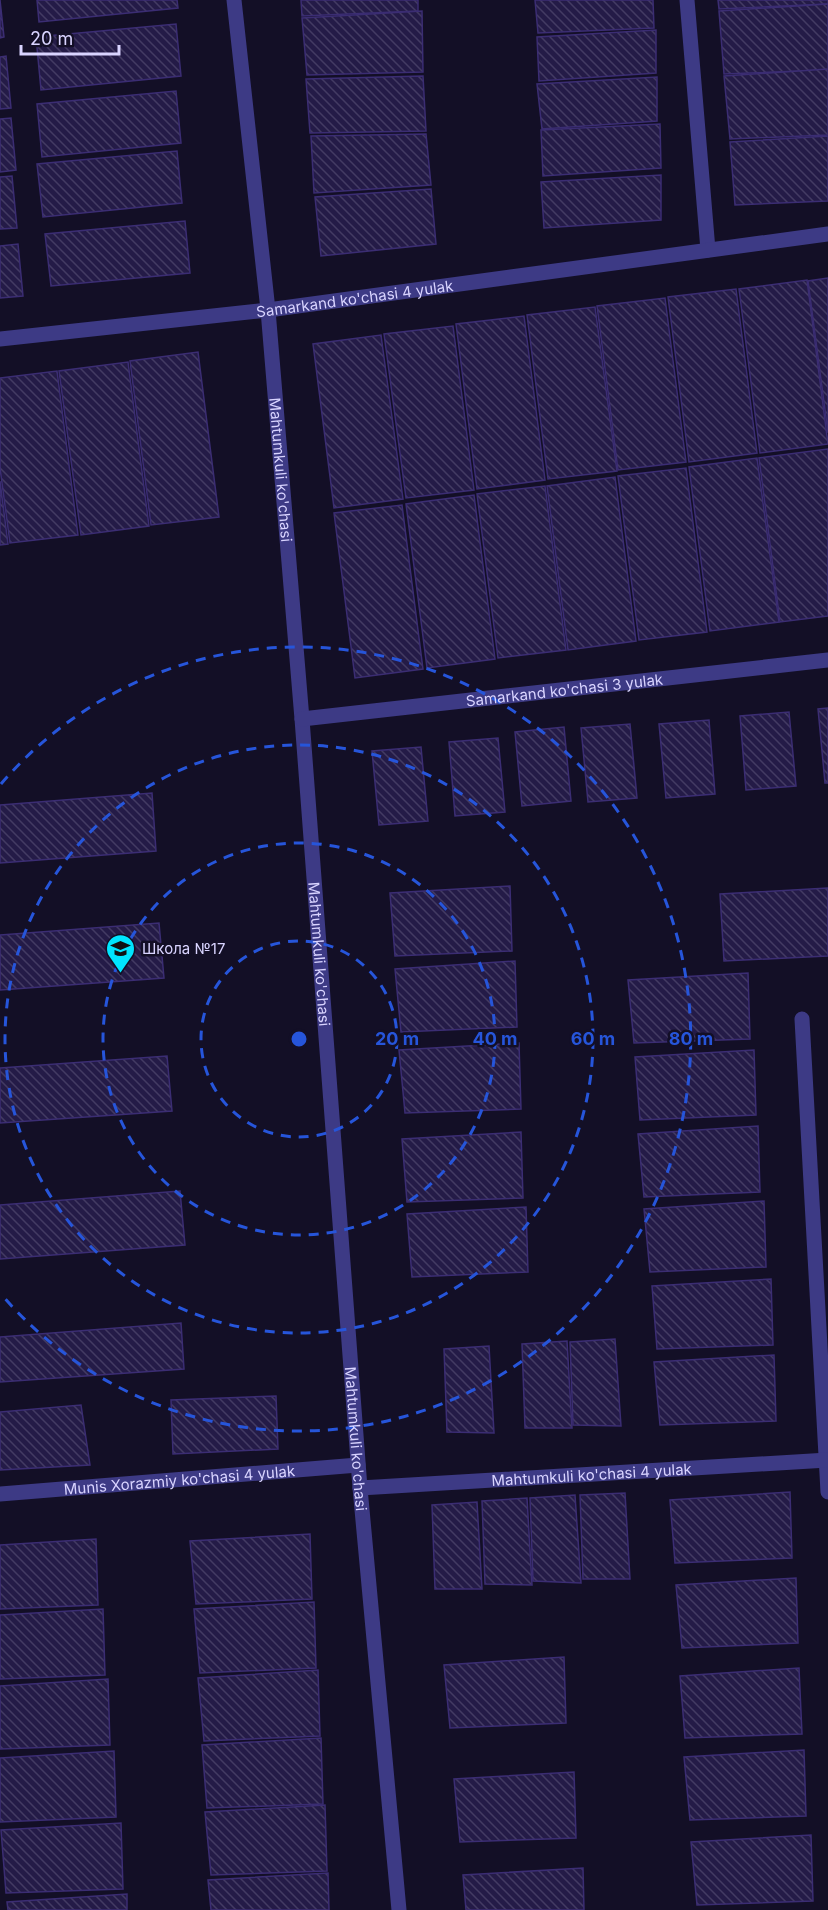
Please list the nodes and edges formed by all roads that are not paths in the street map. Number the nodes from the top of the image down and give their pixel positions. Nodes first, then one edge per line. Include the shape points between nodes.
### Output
1 (234, 0) edge
2 (687, 0) edge
3 (828, 234) edge
4 (708, 249) junction
5 (268, 310) junction
6 (0, 339) edge
7 (828, 660) edge
8 (302, 718) junction
9 (802, 1019) dead end
10 (827, 1460) edge
11 (358, 1465) junction
12 (360, 1488) junction
13 (828, 1492) edge
14 (0, 1494) edge
15 (399, 1910) edge

1 - 5 street, Mahtumkuli ko'chasi
2 - 4 street
3 - 4 street, Samarkand ko'chasi 4 yulak
4 - 5 street, Samarkand ko'chasi 4 yulak
5 - 6 street, Samarkand ko'chasi 4 yulak
5 - 8 street, Mahtumkuli ko'chasi
7 - 8 street, Samarkand ko'chasi 3 yulak
8 - 11 street, Mahtumkuli ko'chasi
9 - 10 street
10 - 12 street, Mahtumkuli ko'chasi 4 yulak
10 - 13 street
11 - 12 street, Mahtumkuli ko'chasi
11 - 14 street, Munis Xorazmiy ko'chasi 4 yulak
12 - 15 street, Mahtumkuli ko'chasi

